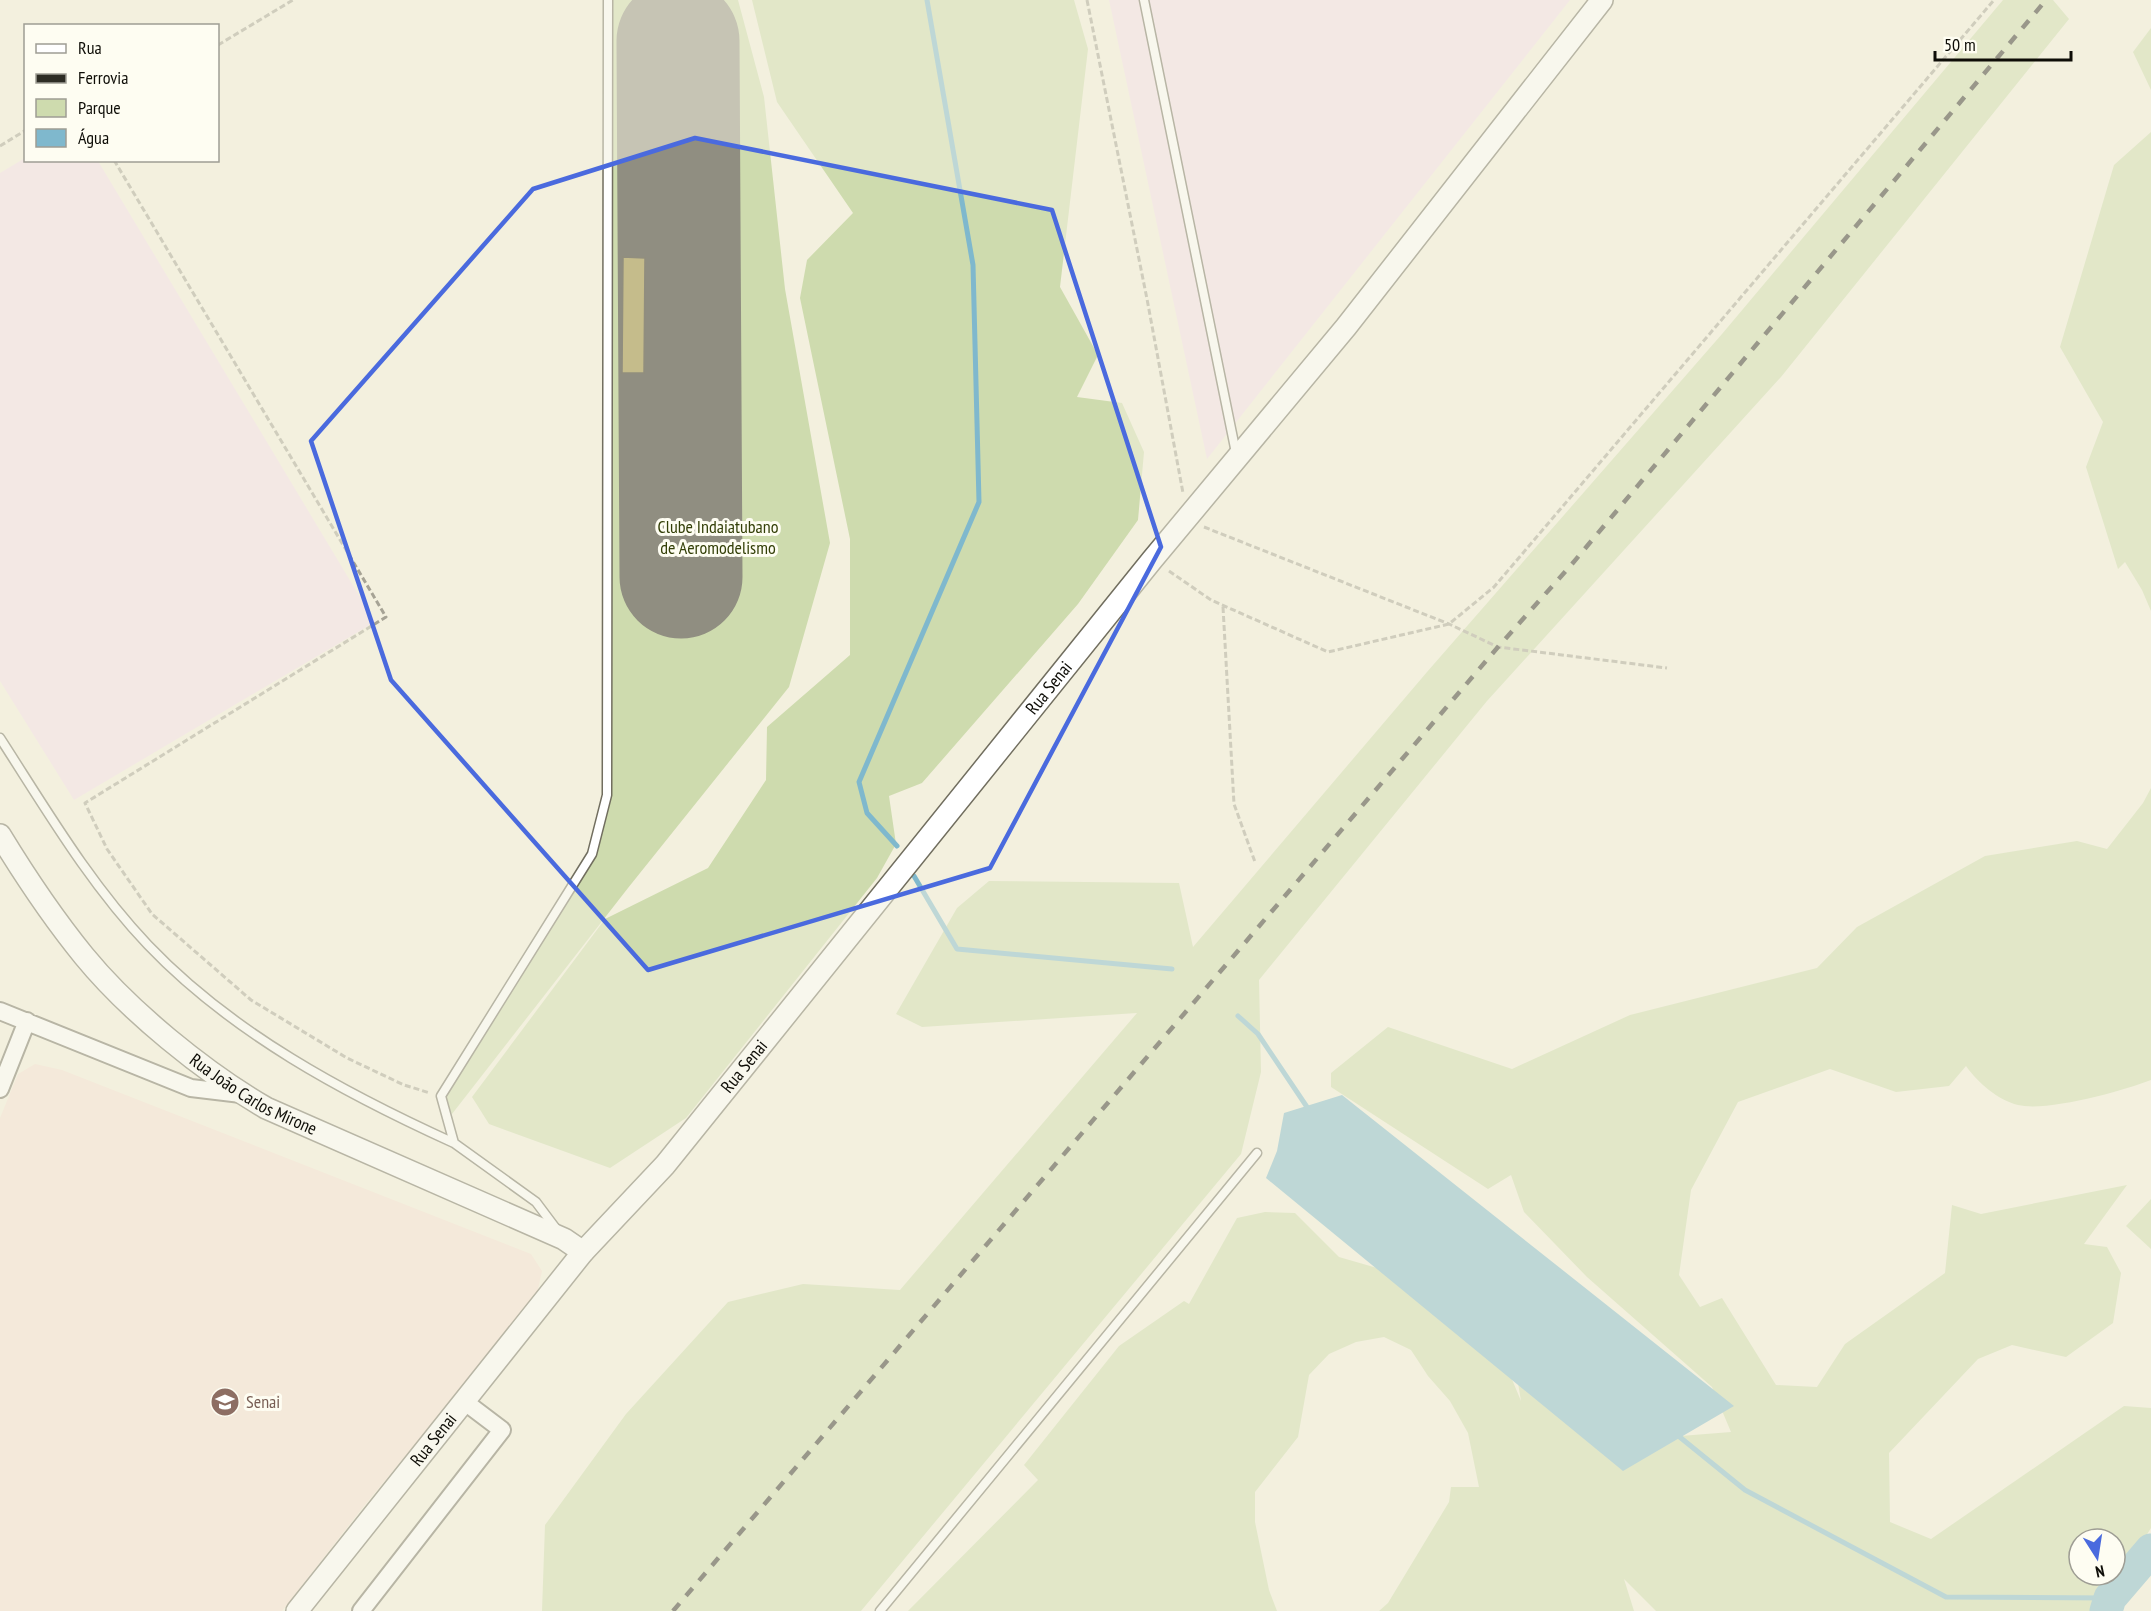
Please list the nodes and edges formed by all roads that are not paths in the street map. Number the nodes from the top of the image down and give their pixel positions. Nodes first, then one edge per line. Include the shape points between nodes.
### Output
1 (608, 0) edge
2 (1144, 0) edge
3 (1602, 0) edge
4 (1238, 459) junction
5 (0, 738) edge
6 (0, 835) edge
7 (0, 1011) edge
8 (27, 1021) junction
9 (0, 1089) edge
10 (241, 1094) junction
11 (454, 1143) junction
12 (1257, 1153) dead end
13 (564, 1239) junction
14 (583, 1252) junction
15 (465, 1402) junction
16 (297, 1611) edge
17 (361, 1611) edge
18 (880, 1611) edge

1 - 11 lane via 607,795 592,854 441,1096
2 - 4 lane
3 - 4 street, Rua Senai
4 - 14 street, Rua Senai via 1152,560 665,1165
5 - 11 lane via 82,864 147,944 212,1006 380,1109
6 - 10 street, Rua João Carlos Mirone via 84,956 151,1024
7 - 8 street
8 - 9 street
8 - 10 street via 191,1088
10 - 13 street, Rua João Carlos Mirone
11 - 13 lane via 536,1202
12 - 18 lane
13 - 14 street, Rua João Carlos Mirone
14 - 15 street, Rua Senai
15 - 16 street, Rua Senai
15 - 17 street via 502,1430

